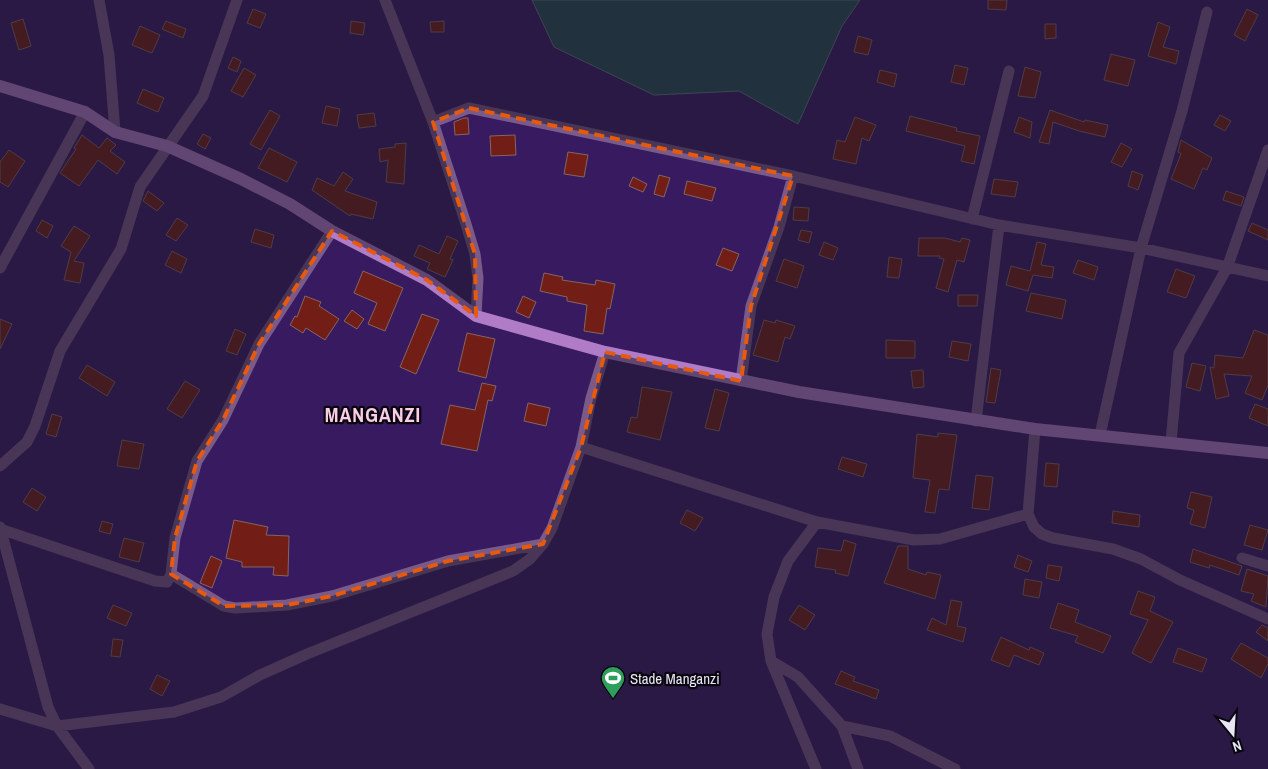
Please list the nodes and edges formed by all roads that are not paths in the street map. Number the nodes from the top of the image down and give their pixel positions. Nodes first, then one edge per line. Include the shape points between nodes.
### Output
1 (99, 0) edge
2 (237, 0) edge
3 (385, 0) edge
4 (1207, 12) dead end
5 (1009, 71) dead end
6 (0, 86) edge
7 (84, 112) junction
8 (433, 122) junction
9 (115, 132) junction
10 (167, 146) junction
11 (1268, 150) edge
12 (793, 176) junction
13 (972, 219) junction
14 (999, 225) junction
15 (332, 231) junction
16 (1141, 248) junction
17 (0, 268) edge
18 (1227, 268) junction
19 (1268, 276) edge
20 (476, 316) junction
21 (605, 352) junction
22 (741, 381) junction
23 (976, 420) junction
24 (1036, 429) junction
25 (1100, 435) junction
26 (1171, 442) junction
27 (581, 447) junction
28 (1268, 452) edge
29 (0, 466) edge
30 (1028, 514) junction
31 (817, 522) junction
32 (0, 528) edge
33 (543, 544) junction
34 (1242, 558) dead end
35 (1268, 566) edge
36 (171, 574) junction
37 (1268, 619) edge
38 (770, 661) junction
39 (0, 709) edge
40 (57, 726) junction
41 (842, 726) junction
42 (89, 769) edge
43 (816, 769) edge
44 (858, 769) edge
45 (955, 769) edge

1 - 9 street via 109,55
2 - 10 street via 203,96
3 - 8 street
4 - 16 street via 1182,111
5 - 13 street
6 - 7 main road
7 - 9 main road
7 - 17 street
8 - 12 street via 469,108
8 - 20 street via 475,254 478,278
9 - 10 main road
10 - 15 main road via 290,204
10 - 29 street via 140,187 121,250 60,351 27,442
11 - 18 street
12 - 13 street
12 - 22 street via 751,306
13 - 14 street
14 - 16 street
14 - 23 street
15 - 20 main road via 427,280
15 - 36 street via 259,344 223,420 197,461 174,538
16 - 18 street
16 - 25 street
18 - 19 street
18 - 26 street via 1179,353
20 - 21 main road
21 - 22 main road
21 - 27 street
22 - 23 main road
23 - 24 main road
24 - 25 main road
24 - 30 street
25 - 26 main road
26 - 28 main road
27 - 31 street
27 - 33 street via 552,528
30 - 31 street via 940,539 914,540
30 - 37 street via 1034,527 1042,534 1113,549 1141,559
31 - 38 street via 788,561 774,597 767,634
32 - 36 street via 155,582 166,582
32 - 40 street via 48,707
33 - 36 street via 448,561 332,596 287,605 224,606
33 - 40 street via 513,571 307,654 221,697 174,712
34 - 35 street
38 - 41 street via 798,677
38 - 43 street
39 - 40 street
40 - 42 street
41 - 44 street
41 - 45 street via 890,736

